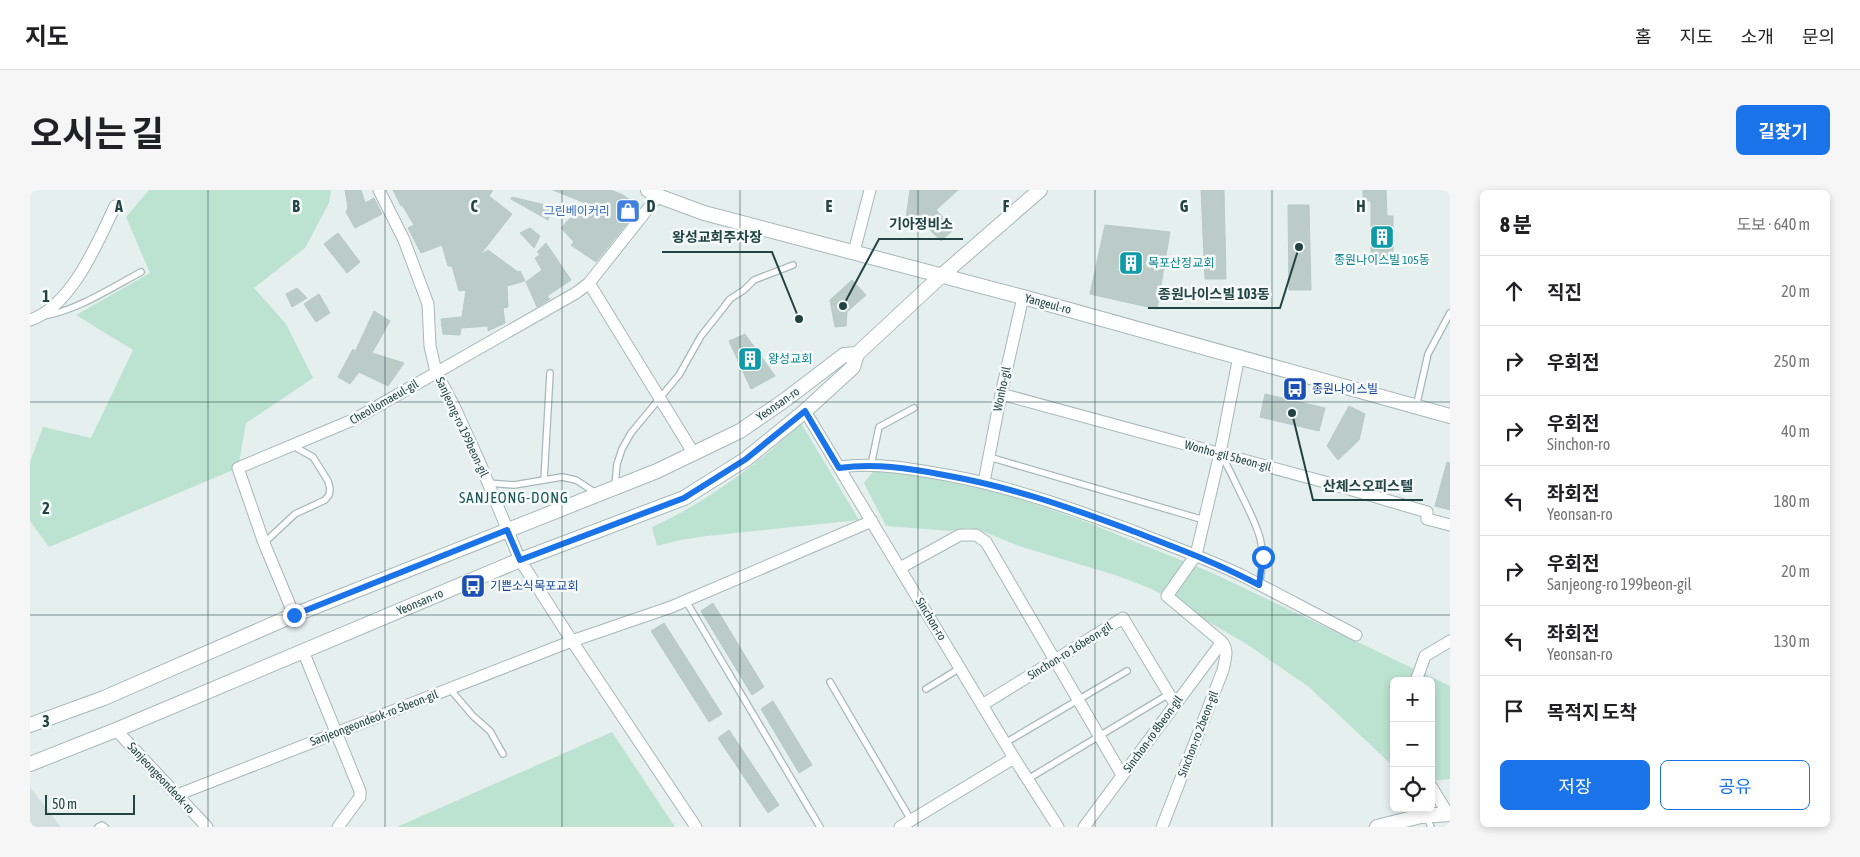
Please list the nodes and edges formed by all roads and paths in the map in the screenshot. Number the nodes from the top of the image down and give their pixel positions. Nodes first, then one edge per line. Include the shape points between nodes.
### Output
1 (379, 190) edge
2 (870, 190) edge
3 (1040, 190) edge
4 (653, 193) edge
5 (115, 206) dead end
6 (854, 252) junction
7 (793, 265) dead end
8 (141, 272) dead end
9 (942, 276) junction
10 (589, 283) junction
11 (1023, 297) junction
12 (1450, 313) edge
13 (34, 319) edge
14 (857, 354) junction
15 (1239, 356) junction
16 (436, 372) junction
17 (550, 373) dead end
18 (1001, 394) junction
19 (659, 398) junction
20 (1416, 407) junction
21 (914, 408) dead end
22 (805, 411) junction
23 (1450, 416) edge
24 (292, 446) junction
25 (694, 454) junction
26 (1220, 454) junction
27 (989, 457) junction
28 (871, 465) junction
29 (839, 468) junction
30 (544, 480) junction
31 (984, 482) junction
32 (488, 483) junction
33 (615, 488) junction
34 (598, 495) junction
35 (1204, 520) junction
36 (872, 522) junction
37 (1450, 525) edge
38 (507, 530) junction
39 (264, 543) junction
40 (1196, 555) junction
41 (520, 560) junction
42 (900, 568) junction
43 (1259, 585) junction
44 (686, 601) junction
45 (294, 615) junction
46 (1356, 635) dead end
47 (1450, 640) edge
48 (572, 641) junction
49 (1222, 642) junction
50 (303, 651) junction
51 (1055, 660) junction
52 (960, 668) junction
53 (1127, 670) dead end
54 (1417, 677) edge
55 (830, 682) dead end
56 (450, 688) junction
57 (926, 689) dead end
58 (1172, 699) junction
59 (1078, 700) junction
60 (982, 705) junction
61 (30, 725) edge
62 (116, 730) junction
63 (337, 733) junction
64 (1100, 736) junction
65 (1005, 743) junction
66 (503, 754) dead end
67 (1014, 758) junction
68 (30, 764) edge
69 (1122, 775) junction
70 (1028, 779) junction
71 (1435, 792) edge
72 (177, 795) junction
73 (1449, 814) edge
74 (1429, 821) edge
75 (913, 824) edge
76 (98, 827) edge
77 (105, 827) edge
78 (207, 827) edge
79 (338, 827) edge
80 (696, 827) edge
81 (820, 827) edge
82 (900, 827) edge
83 (1058, 827) edge
84 (1084, 827) edge
85 (1162, 827) edge
86 (1377, 827) edge

1 - 16 street, Sanjeong-ro 199beon-gil via 404,240 428,304 430,346
2 - 6 street
3 - 9 street, Yeonsan-ro
4 - 6 street, Yangeul-ro via 704,213
4 - 10 street, Cheollomaeul-gil
5 - 13 street via 75,280 62,297
6 - 9 street, Yangeul-ro
7 - 19 lane via 754,280 730,299 701,336 679,375
8 - 13 lane via 63,311
9 - 11 street, Yangeul-ro
9 - 14 street, Yeonsan-ro
10 - 16 street, Cheollomaeul-gil
10 - 19 street
11 - 15 street, Yangeul-ro
11 - 18 street, Wonho-gil
12 - 20 lane via 1428,354
14 - 22 street, Yeonsan-ro via 853,367
14 - 25 street, Yeonsan-ro via 844,355 740,431
15 - 20 street, Yangeul-ro
15 - 26 street
16 - 24 street, Cheollomaeul-gil via 355,419
16 - 32 street, Sanjeong-ro 199beon-gil
17 - 30 lane
18 - 26 street, Wonho-gil 5beon-gil
18 - 27 street, Wonho-gil
19 - 25 street
19 - 33 lane via 622,449
20 - 23 street, Yangeul-ro
21 - 28 lane via 880,427
22 - 29 street, Sinchon-ro
22 - 41 street, Yeonsan-ro via 746,459 684,498
24 - 39 street, Cheollomaeul-gil via 238,468
24 - 39 lane via 313,457 328,482 329,495 295,514
25 - 33 street, Yeonsan-ro
26 - 35 street
26 - 37 street, Wonho-gil 5beon-gil via 1427,512 1427,518
26 - 43 lane via 1232,472 1259,531 1263,557
27 - 31 street, Wonho-gil
27 - 35 lane
28 - 29 street
28 - 31 street
29 - 36 street, Sinchon-ro
30 - 32 lane via 514,485
30 - 34 lane via 562,477 576,480
31 - 40 street via 1041,498
32 - 38 street, Sanjeong-ro 199beon-gil
33 - 34 street, Yeonsan-ro
34 - 38 street, Yeonsan-ro
35 - 40 street
36 - 42 street, Sinchon-ro
36 - 44 street, Sanjeongeondeok-ro 5beon-gil
38 - 41 street, Sanjeong-ro 199beon-gil
38 - 45 street, Yeonsan-ro
39 - 45 street, Cheollomaeul-gil
40 - 43 street
40 - 49 street via 1167,596
41 - 48 street, Sanjeong-ro 199beon-gil
41 - 50 street, Yeonsan-ro
42 - 51 street via 960,535 976,535 986,542
42 - 52 street, Sinchon-ro
43 - 46 street
44 - 48 street, Sanjeongeondeok-ro 5beon-gil
44 - 81 lane
45 - 61 street, Yeonsan-ro via 104,698
47 - 54 street via 1425,656
48 - 56 street, Sanjeongeondeok-ro 5beon-gil
48 - 80 street, Sanjeong-ro 199beon-gil
49 - 58 street, Sinchon-ro 8beon-gil
49 - 85 street, Sinchon-ro 2beon-gil via 1227,648 1223,670
50 - 62 street, Yeonsan-ro
50 - 63 street
51 - 58 street, Sinchon-ro 16beon-gil via 1123,618
51 - 59 street
51 - 60 street, Sinchon-ro 16beon-gil
52 - 57 lane
52 - 60 street, Sinchon-ro
53 - 59 lane
55 - 75 lane
56 - 63 street, Sanjeongeondeok-ro 5beon-gil
56 - 66 lane via 472,716 490,731
58 - 64 lane
58 - 69 street, Sinchon-ro 8beon-gil
59 - 64 street
59 - 65 lane
60 - 65 street, Sinchon-ro
62 - 68 street, Yeonsan-ro
62 - 72 street, Sanjeongeondeok-ro
63 - 72 street, Sanjeongeondeok-ro 5beon-gil
63 - 79 street via 360,791 360,797
64 - 69 street
64 - 70 lane
65 - 67 street, Sinchon-ro
67 - 70 street, Sinchon-ro
67 - 75 street
69 - 84 street, Sinchon-ro 8beon-gil
70 - 83 street, Sinchon-ro
71 - 73 street
72 - 78 street, Sanjeongeondeok-ro
73 - 74 street
74 - 86 street
75 - 82 street
76 - 77 lane

